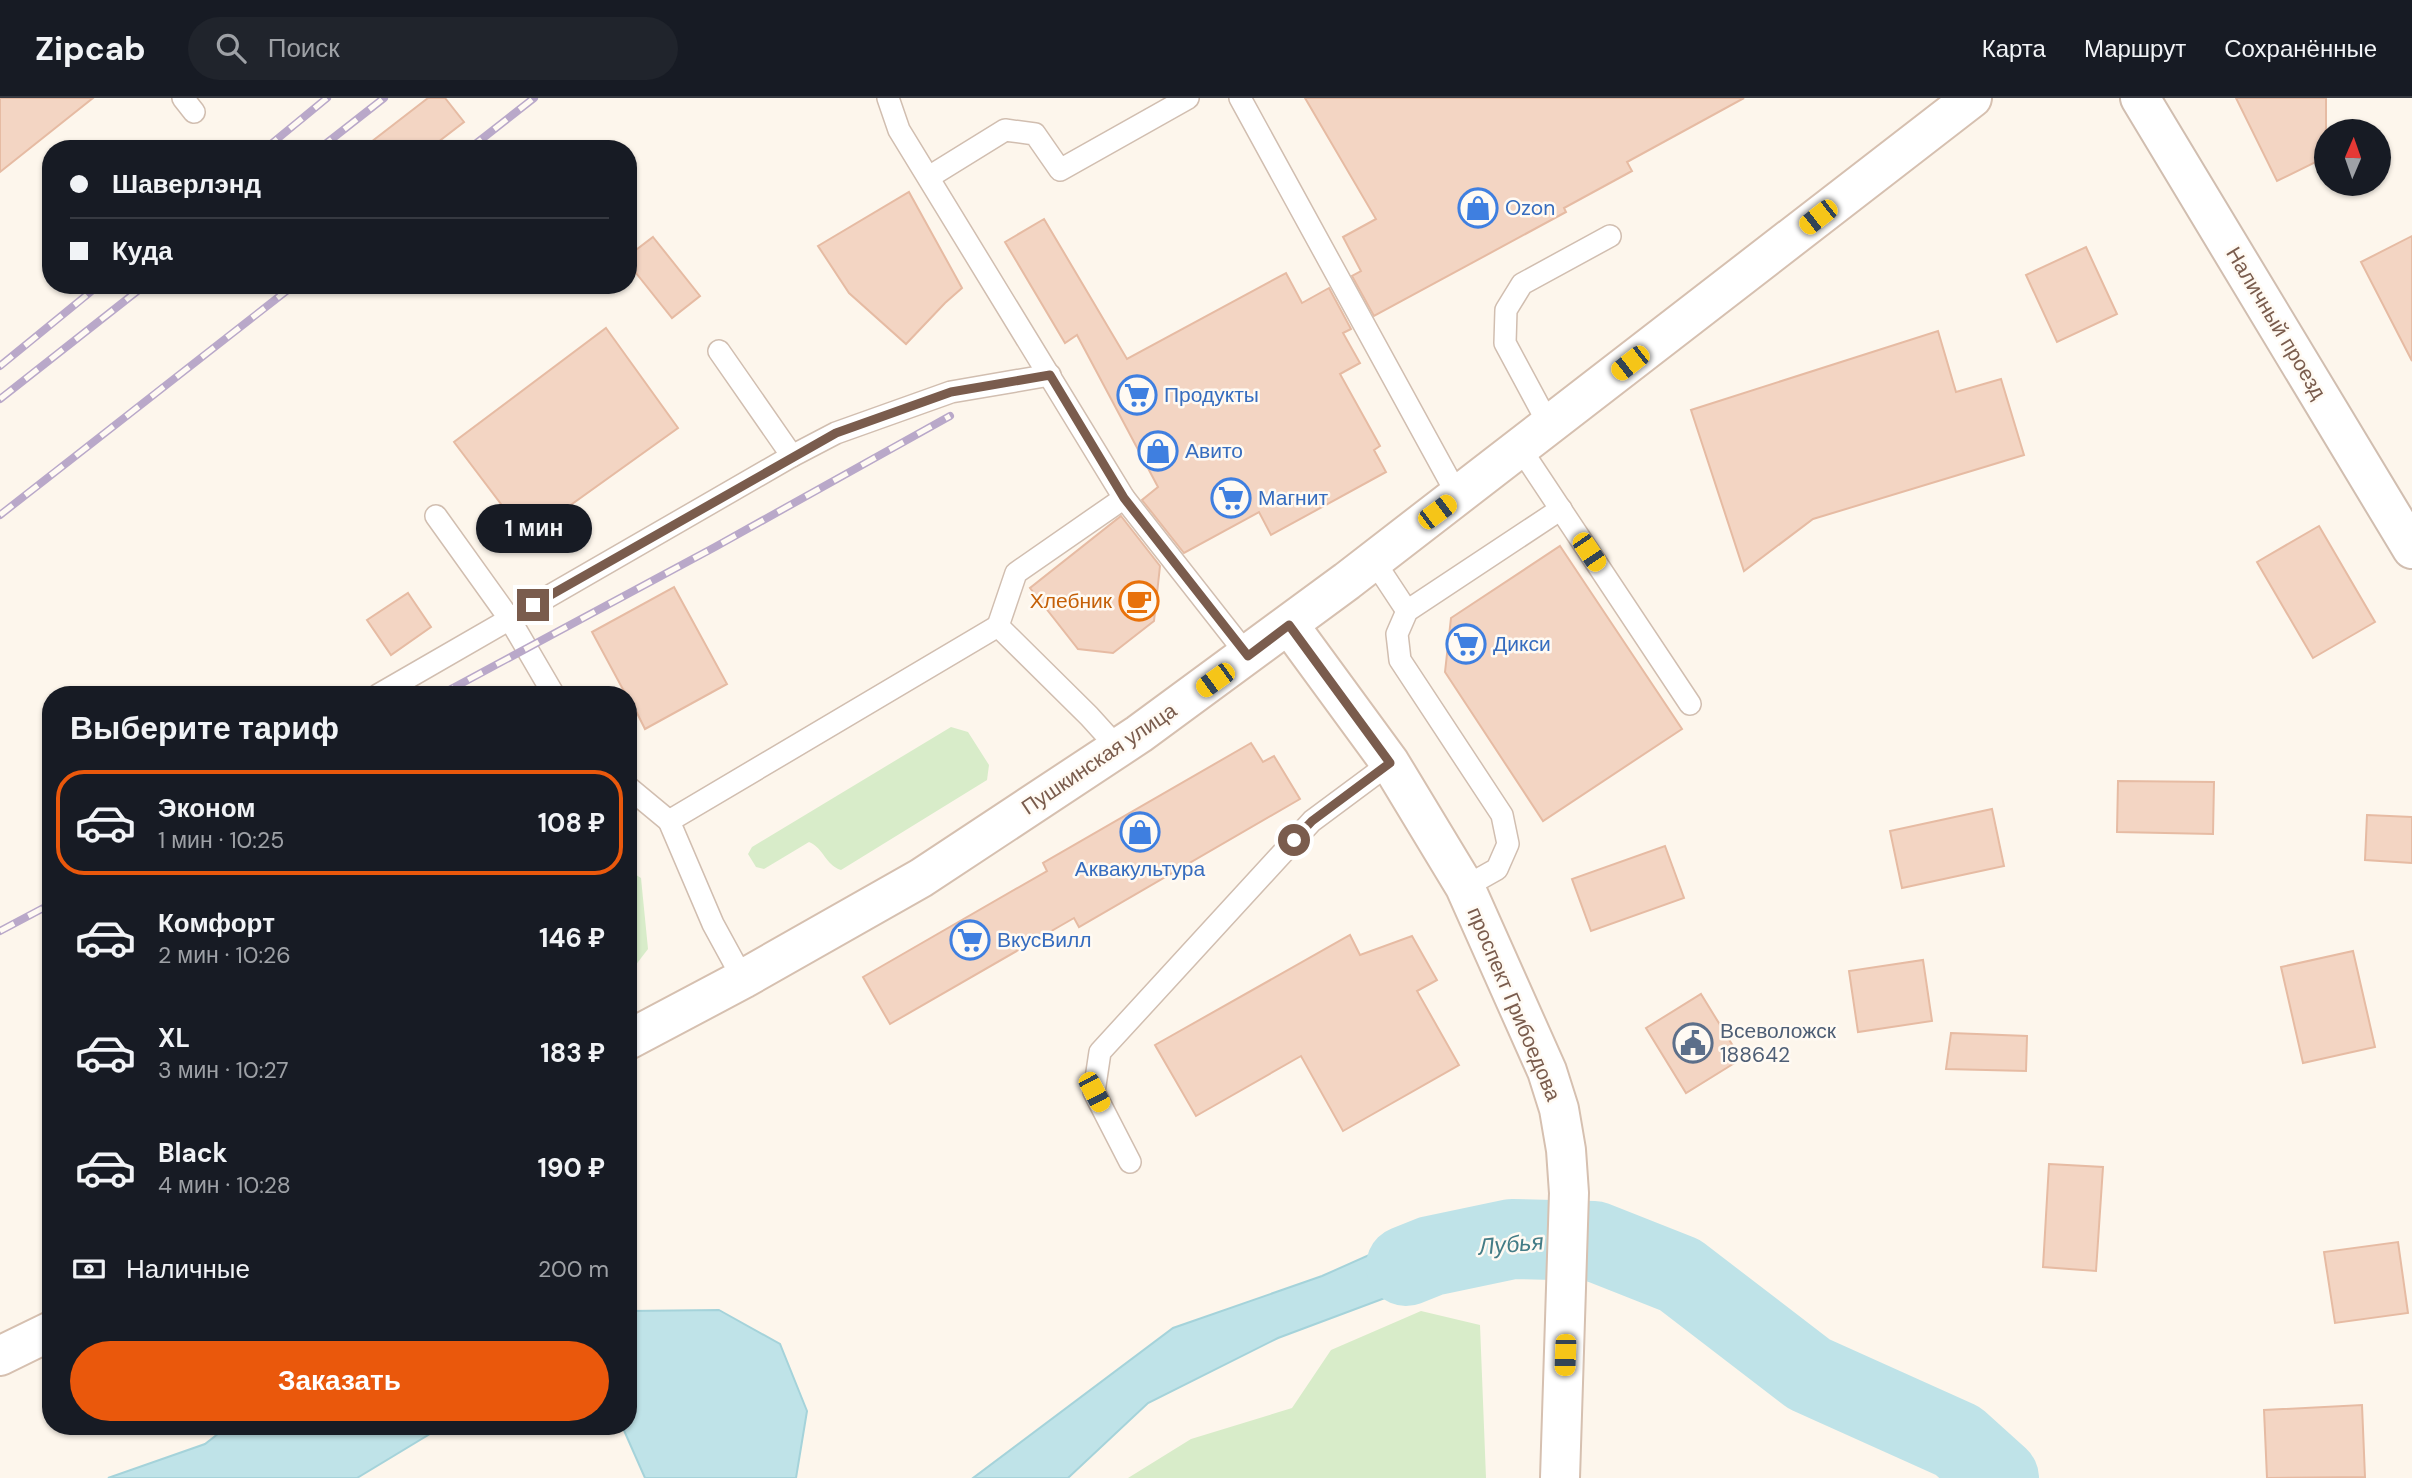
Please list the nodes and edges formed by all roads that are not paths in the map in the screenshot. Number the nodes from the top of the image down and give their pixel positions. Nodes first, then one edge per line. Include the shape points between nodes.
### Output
1 (888, 98) edge
2 (1188, 98) edge
3 (1240, 98) edge
4 (1972, 98) edge
5 (2140, 98) edge
6 (929, 177) junction
7 (1610, 236) dead end
8 (719, 351) dead end
9 (1050, 375) junction
10 (1549, 425) junction
11 (1520, 448) junction
12 (792, 456) junction
13 (1458, 496) junction
14 (1124, 498) junction
15 (1561, 509) junction
16 (436, 516) dead end
17 (2412, 549) edge
18 (1374, 561) junction
19 (1407, 611) junction
20 (509, 618) junction
21 (1289, 625) junction
22 (998, 626) junction
23 (1248, 656) junction
24 (393, 686) edge
25 (549, 686) edge
26 (1690, 704) dead end
27 (1118, 748) junction
28 (1390, 763) junction
29 (637, 795) edge
30 (668, 821) junction
31 (1465, 887) junction
32 (743, 979) junction
33 (637, 1035) edge
34 (1130, 1162) dead end
35 (42, 1335) edge
36 (0, 1356) edge
37 (1560, 1478) edge

1 - 6 lane via 899,130
2 - 6 lane via 1060,170 1035,134 1005,130
3 - 13 lane
4 - 10 street, Пушкинская улица
5 - 17 street, Наличный проезд
6 - 9 lane
7 - 10 lane via 1522,284 1506,310 1506,343
8 - 12 lane
9 - 12 lane via 951,392 836,433
9 - 14 lane
10 - 11 street, Пушкинская улица
11 - 13 street, Пушкинская улица
11 - 15 lane
12 - 20 lane
13 - 18 street, Пушкинская улица
14 - 22 lane via 1016,573
14 - 23 lane
15 - 19 lane
15 - 26 lane
16 - 20 lane
18 - 19 lane
18 - 21 street, Пушкинская улица
19 - 31 lane via 1397,634 1400,660 1502,815 1506,834 1508,844 1497,869
20 - 24 lane
20 - 25 lane
21 - 23 street, Пушкинская улица
21 - 28 street, проспект Грибоедова
22 - 27 lane
22 - 30 lane
23 - 27 street, Пушкинская улица
27 - 32 street, Пушкинская улица via 920,877
28 - 31 street, проспект Грибоедова
28 - 34 lane via 1312,821 1100,1052 1094,1092
29 - 30 lane
30 - 32 lane via 713,924
31 - 37 street, проспект Грибоедова via 1547,1071 1564,1137 1569,1193
32 - 33 street, Пушкинская улица
35 - 36 street

